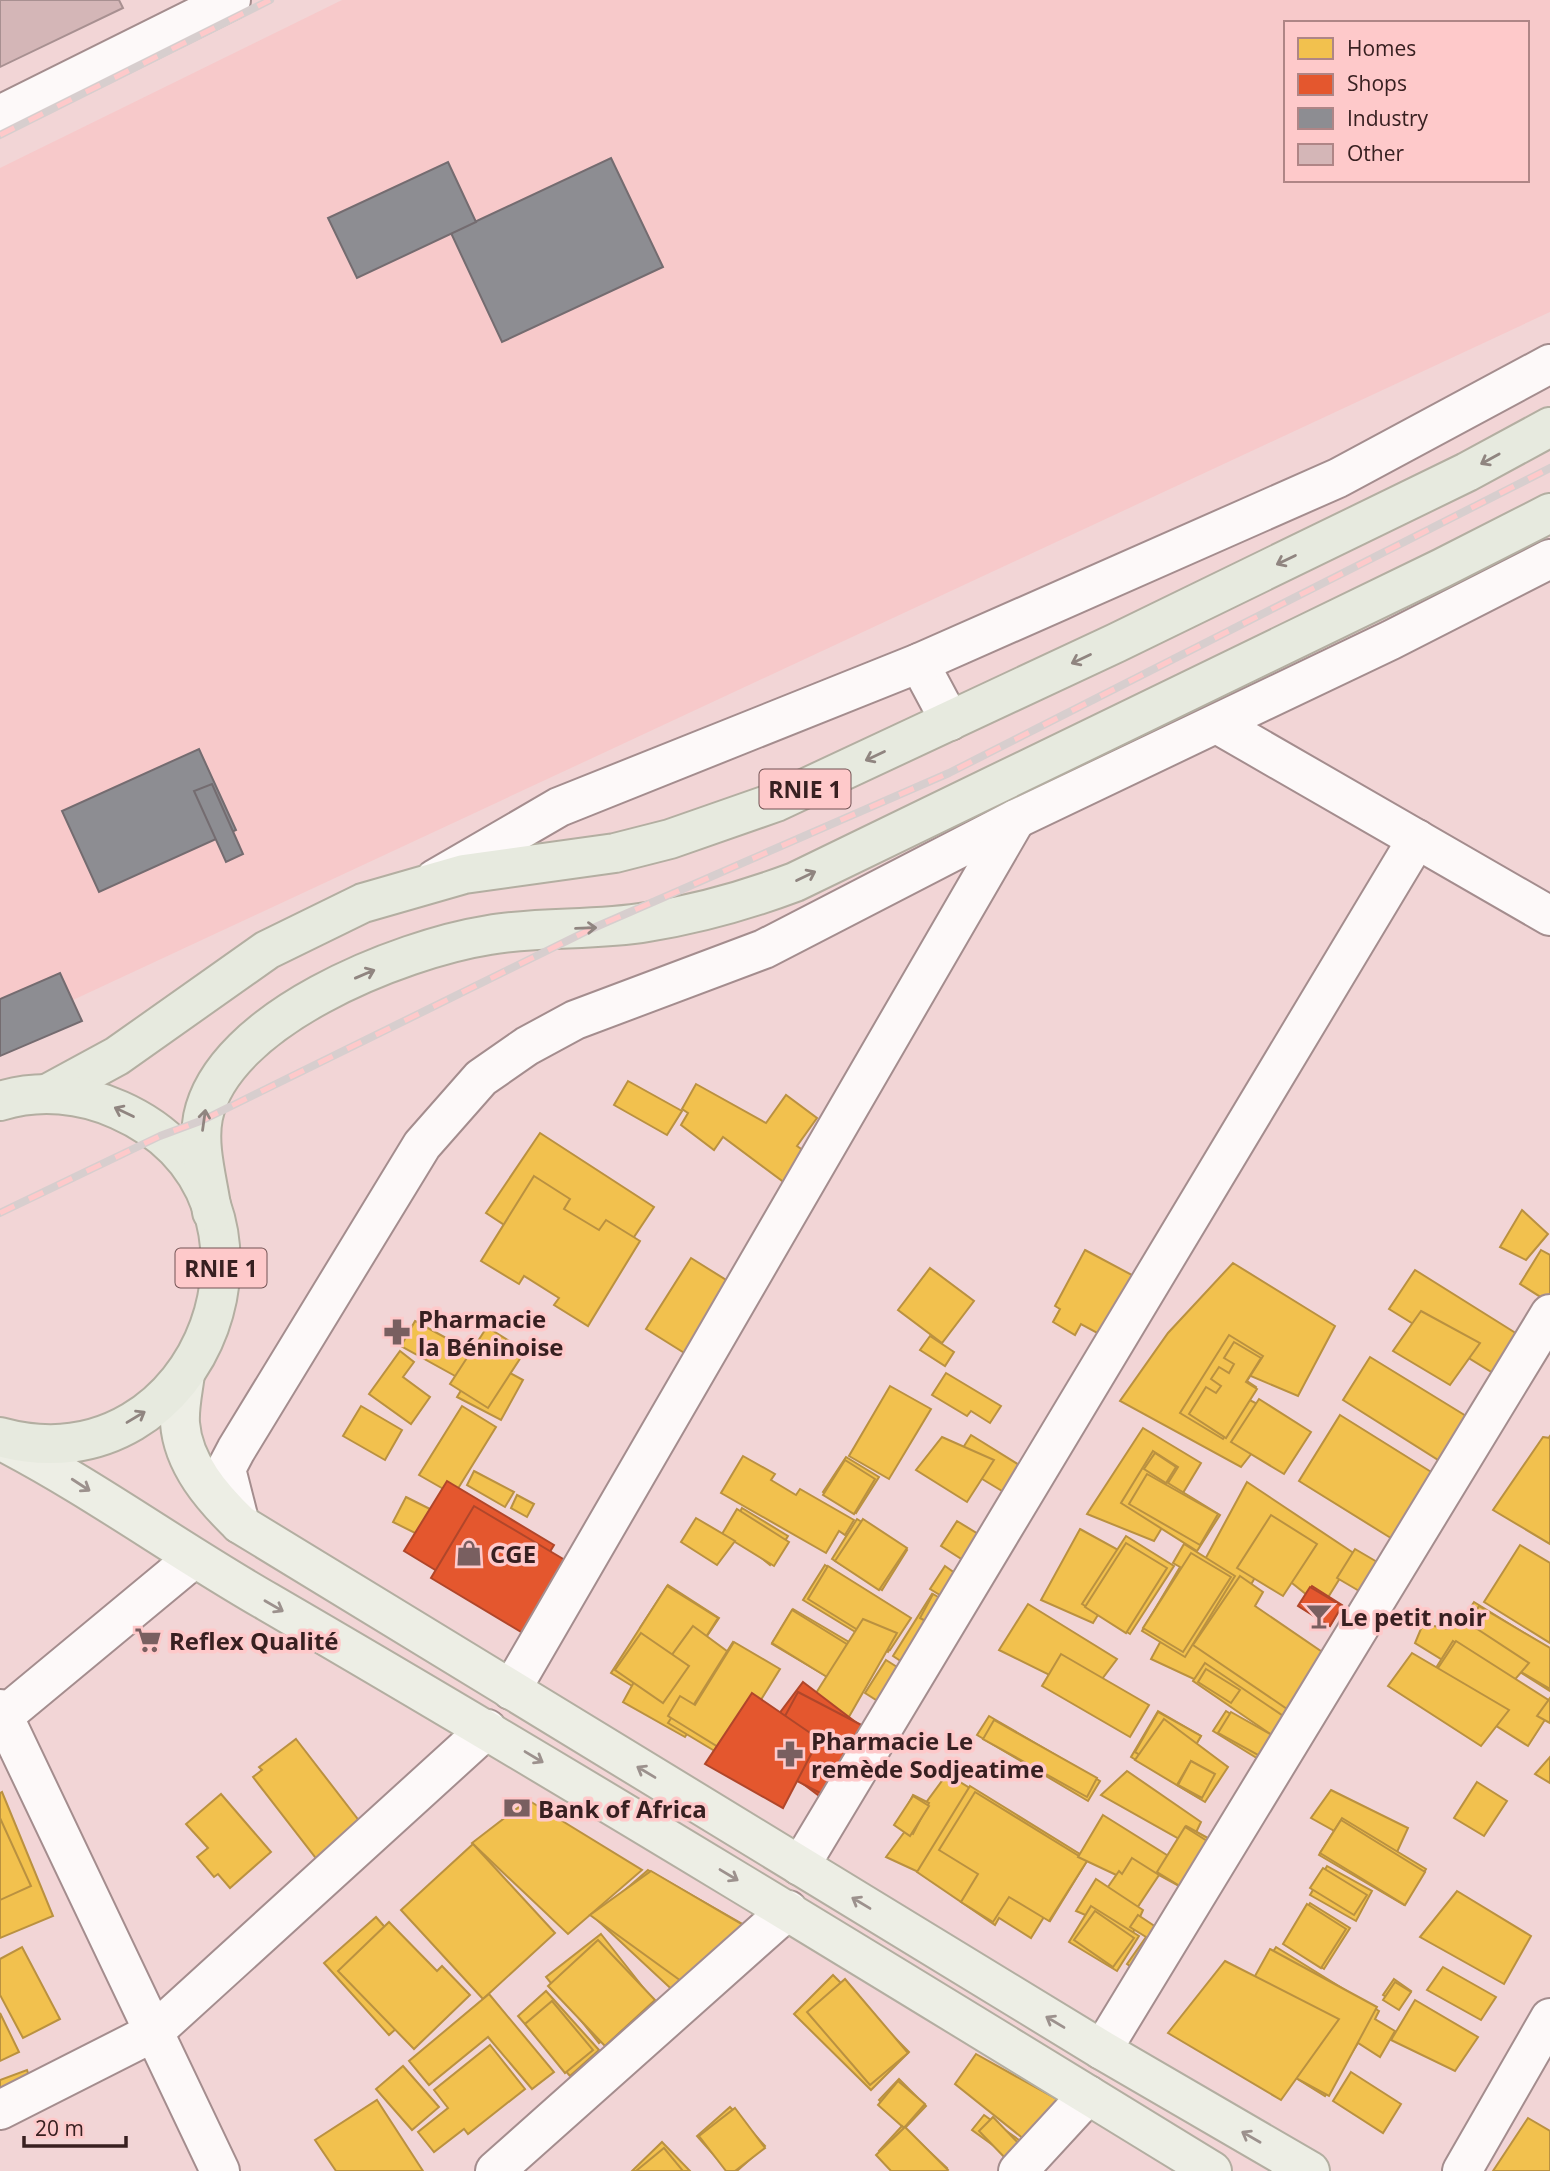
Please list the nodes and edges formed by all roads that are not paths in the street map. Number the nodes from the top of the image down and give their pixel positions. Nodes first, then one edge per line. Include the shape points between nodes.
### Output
1 (231, 0) edge
2 (0, 115) edge
3 (1550, 364) edge
4 (1550, 427) edge
5 (1550, 513) edge
6 (1550, 559) edge
7 (919, 663) junction
8 (950, 721) junction
9 (1217, 724) junction
10 (1016, 819) junction
11 (1417, 839) junction
12 (429, 882) junction
13 (1550, 916) edge
14 (47, 1094) junction
15 (0, 1101) edge
16 (212, 1212) junction
17 (1550, 1314) edge
18 (186, 1374) junction
19 (0, 1438) edge
20 (240, 1524) junction
21 (193, 1559) junction
22 (511, 1690) junction
23 (1, 1715) edge
24 (487, 1729) junction
25 (800, 1866) junction
26 (788, 1910) junction
27 (1550, 2018) edge
28 (154, 2032) junction
29 (1102, 2050) junction
30 (1088, 2095) junction
31 (0, 2110) edge
32 (220, 2171) edge
33 (495, 2171) edge
34 (1018, 2171) edge
35 (1212, 2171) edge
36 (1310, 2171) edge
37 (1462, 2171) edge

1 - 2 street
3 - 7 street via 1338,478
4 -> 8 highway, RNIE 1 via 1467,472
16 -> 5 highway, RNIE 1 via 202,1147 210,1093 227,1065 291,1010 370,972 442,945 524,930 650,922 771,891
6 - 9 street
7 - 8 street
7 - 12 street via 559,807
8 -> 12 highway, RNIE 1 via 776,802 670,839 615,853
9 - 10 street
9 - 11 street
10 - 20 street via 764,949 575,1020 481,1078 422,1145 236,1450 226,1469
10 - 22 street
11 - 13 street
11 - 25 street
12 - 14 highway, RNIE 1 via 363,903 267,950 117,1056
14 - 15 highway, RNIE 1
16 -> 14 highway, RNIE 1 via 191,1168 148,1126 89,1099
16 - 18 highway, RNIE 1 via 222,1260 217,1308
17 - 29 street
19 -> 18 highway, RNIE 1 via 51,1443 103,1433 150,1409
18 - 20 main road via 180,1424 186,1449 215,1500
19 -> 21 main road
20 - 22 main road
21 - 23 street
21 -> 24 main road
25 -> 22 main road
23 - 28 street
24 -> 26 main road
24 - 28 street
29 -> 25 main road
26 - 30 main road
26 - 33 street
27 - 37 street
28 - 31 street
28 - 32 street
36 -> 29 main road
30 - 34 street
30 - 35 main road

